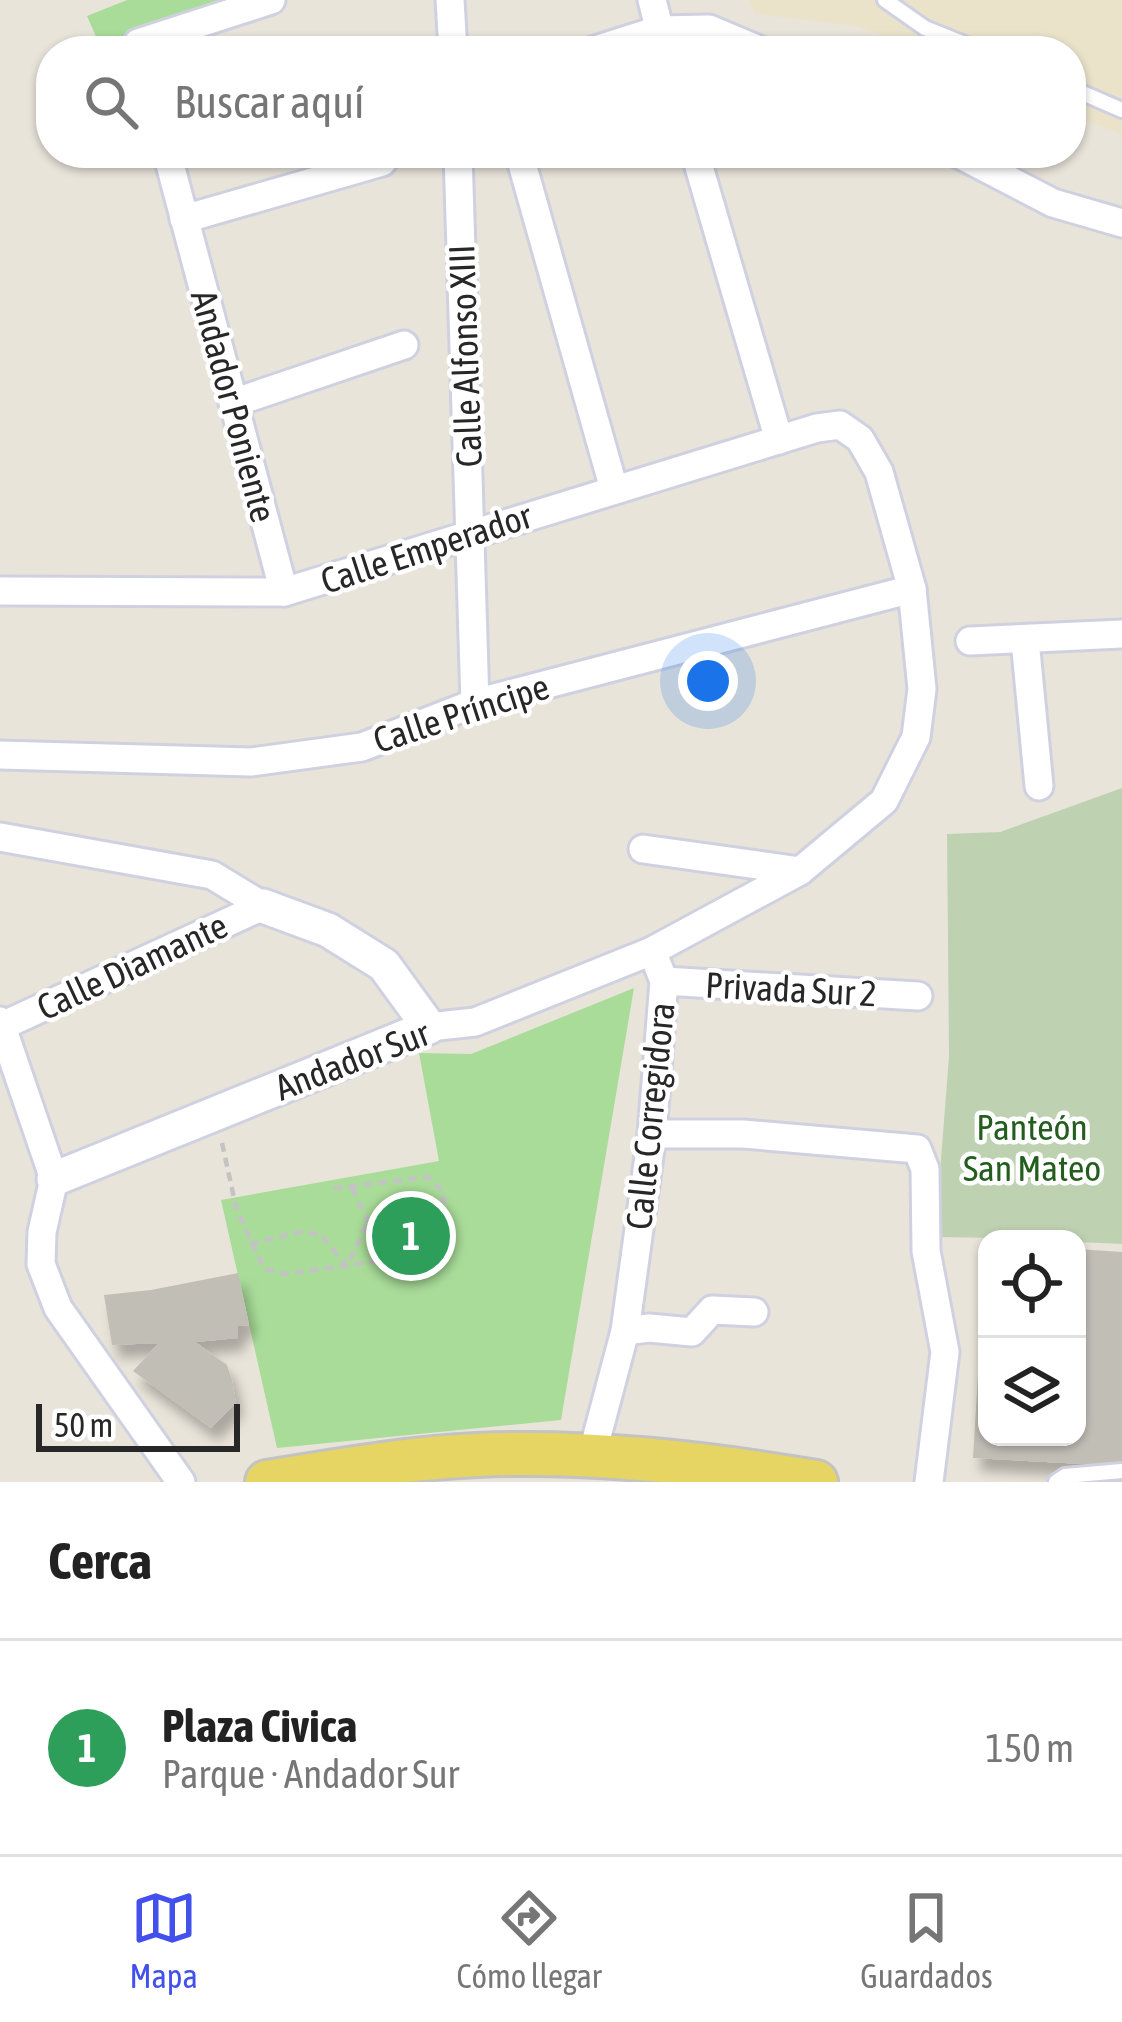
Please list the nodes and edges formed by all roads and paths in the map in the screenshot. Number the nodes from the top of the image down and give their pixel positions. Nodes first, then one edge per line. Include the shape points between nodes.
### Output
1 (271, 0) edge
2 (450, 0) edge
3 (652, 0) edge
4 (885, 0) edge
5 (160, 36) edge
6 (452, 36) edge
7 (660, 36) edge
8 (678, 36) edge
9 (726, 36) edge
10 (945, 36) edge
11 (1086, 94) edge
12 (1122, 110) edge
13 (171, 168) edge
14 (361, 168) edge
15 (459, 168) edge
16 (523, 168) edge
17 (698, 168) edge
18 (986, 168) edge
19 (184, 219) junction
20 (1122, 223) edge
21 (404, 345) dead end
22 (233, 403) junction
23 (840, 425) joint
24 (779, 440) junction
25 (614, 489) junction
26 (472, 532) junction
27 (912, 589) junction
28 (0, 591) edge
29 (284, 592) junction
30 (1122, 634) edge
31 (1025, 640) junction
32 (970, 641) dead end
33 (475, 703) junction
34 (0, 755) edge
35 (1039, 786) dead end
36 (0, 837) edge
37 (643, 849) dead end
38 (800, 872) junction
39 (263, 906) junction
40 (652, 951) junction
41 (664, 981) junction
42 (918, 996) dead end
43 (1, 1024) edge
44 (430, 1027) junction
45 (8, 1071) edge
46 (214, 1114) junction
47 (652, 1134) junction
48 (54, 1179) junction
49 (351, 1186) junction
50 (328, 1189) dead end
51 (445, 1211) junction
52 (368, 1221) junction
53 (250, 1244) junction
54 (347, 1265) junction
55 (754, 1312) dead end
56 (625, 1331) junction
57 (592, 1455) junction
58 (473, 1468) edge
59 (1122, 1471) edge
60 (288, 1480) edge
61 (181, 1482) edge
62 (816, 1482) edge
63 (929, 1482) edge
64 (1057, 1482) edge

1 - 5 street
2 - 6 street
3 - 7 street
4 - 10 lane
8 - 9 street via 709,29
11 - 12 lane
13 - 19 street, Andador Poniente
14 - 19 street
15 - 26 street, Calle Alfonso XIII
16 - 25 street
17 - 24 street
18 - 20 street via 1053,203
19 - 22 street, Andador Poniente
21 - 22 street
22 - 29 street, Andador Poniente
23 - 24 street, Calle Emperador
23 - 27 street, Calle Corregidora via 860,439 879,472
24 - 25 street, Calle Emperador
25 - 26 street, Calle Emperador
26 - 29 street, Calle Emperador
26 - 33 street, Calle Alfonso XIII
27 - 33 street, Calle Príncipe
27 - 38 street, Calle Corregidora via 922,689 916,737 884,801
28 - 29 street, Calle Emperador
30 - 31 street
31 - 32 street
31 - 35 street
33 - 34 street, Calle Príncipe via 362,747 250,761
36 - 39 street via 212,875
37 - 38 street
38 - 40 street, Calle Corregidora
39 - 43 street, Calle Diamante
39 - 44 street via 328,930 384,965
40 - 41 street, Calle Corregidora
40 - 44 street, Andador Sur via 475,1022
41 - 42 street, Privada Sur 2
41 - 47 street, Calle Corregidora
43 - 45 street
44 - 46 street, Andador Sur
45 - 48 street
46 - 48 street, Andador Sur
46 - 53 path
47 - 56 street, Calle Corregidora
47 - 63 street via 917,1149 926,1169 926,1250 945,1352
48 - 61 street via 41,1264 58,1308
49 - 50 path
49 - 51 path via 428,1177 443,1190
49 - 52 path
51 - 52 path
51 - 54 path via 448,1235 435,1253
52 - 54 path
53 - 54 path via 320,1234
53 - 54 path via 263,1269 286,1274
55 - 56 street via 712,1310 692,1332
56 - 57 street, Calle Corregidora
57 - 58 main road
57 - 62 main road
58 - 60 main road
59 - 64 lane

